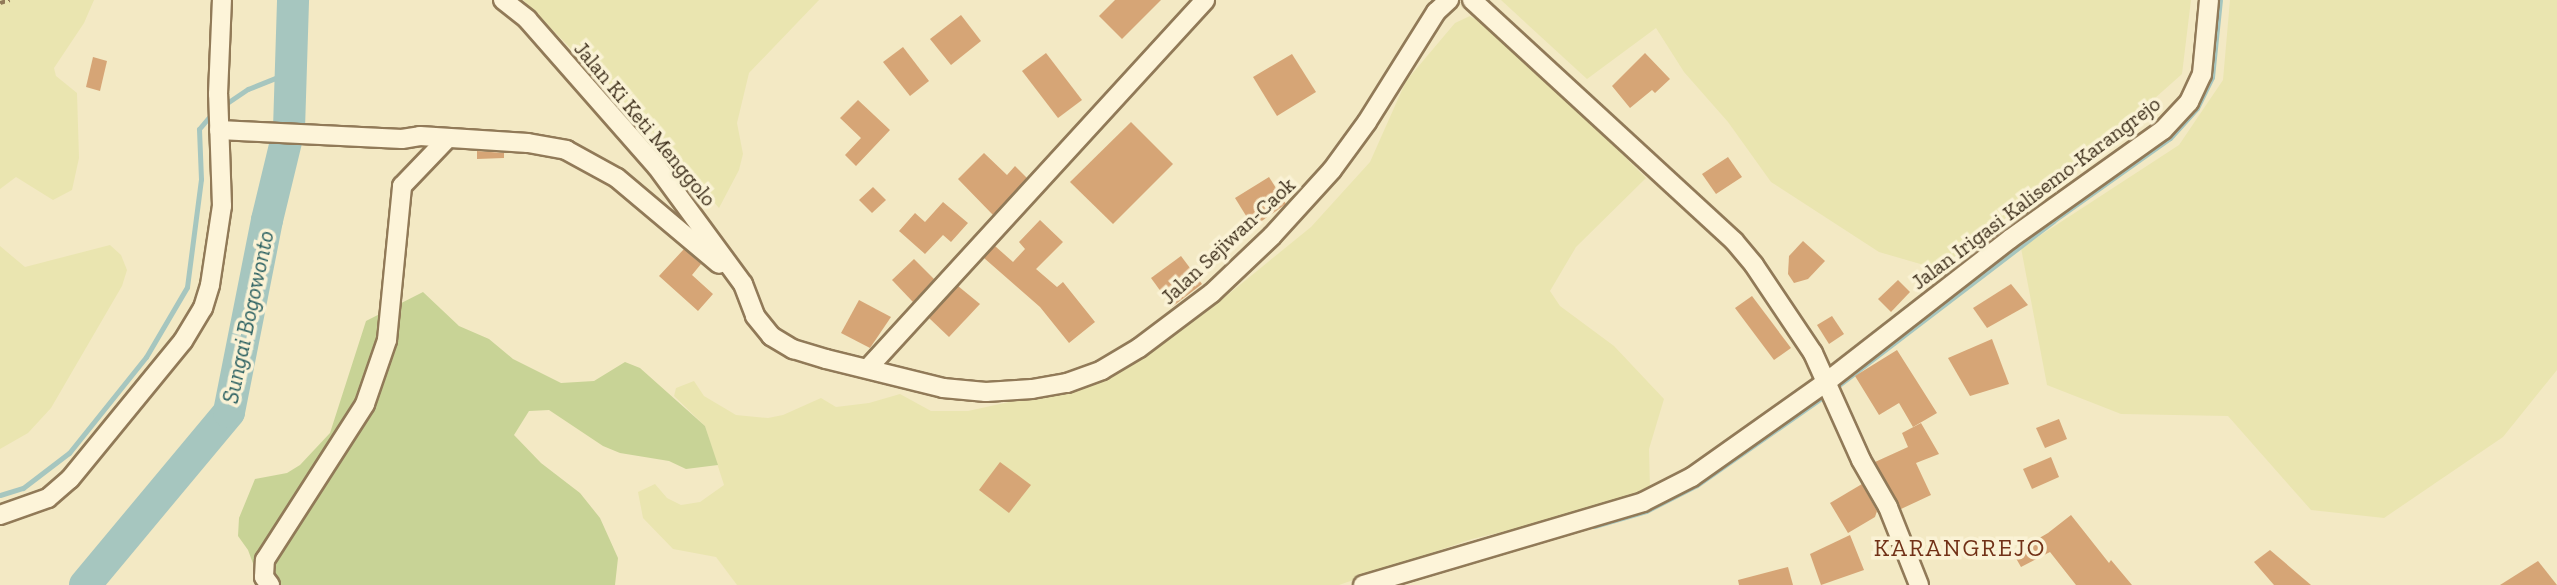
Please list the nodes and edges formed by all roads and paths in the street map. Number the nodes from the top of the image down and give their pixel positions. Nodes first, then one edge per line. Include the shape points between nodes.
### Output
1 (10, 0) edge
2 (222, 0) edge
3 (503, 0) edge
4 (1205, 0) edge
5 (1449, 0) edge
6 (1472, 0) edge
7 (2209, 0) edge
8 (0, 3) edge
9 (224, 128) junction
10 (448, 138) junction
11 (743, 284) junction
12 (869, 368) junction
13 (1826, 385) junction
14 (0, 515) edge
15 (270, 585) edge
16 (1363, 585) edge
17 (1919, 585) edge

1 - 8 path
2 - 9 street via 218,94
3 - 11 street, Jalan Ki Keti Menggolo via 527,19 657,167
4 - 12 street
5 - 12 street, Jalan Sejiwan-Caok via 1436,12 1347,152 1311,195 1212,293 1139,348 1102,370 1032,389 954,390
6 - 13 street via 1734,240 1803,337
7 - 13 street, Jalan Irigasi Kalisemo-Karangrejo via 2202,74 2189,102 2163,130 2019,232
9 - 10 street
9 - 14 street via 222,206 203,308 183,341 69,479 48,498
10 - 11 street via 546,145 579,155 617,178
10 - 15 street via 402,186 387,340 365,404 265,560 264,577
11 - 12 street, Jalan Sejiwan-Caok via 755,316 771,335 793,349
13 - 16 street, Jalan Irigasi Kalisemo-Karangrejo via 1692,477 1643,502
13 - 17 street via 1888,507

